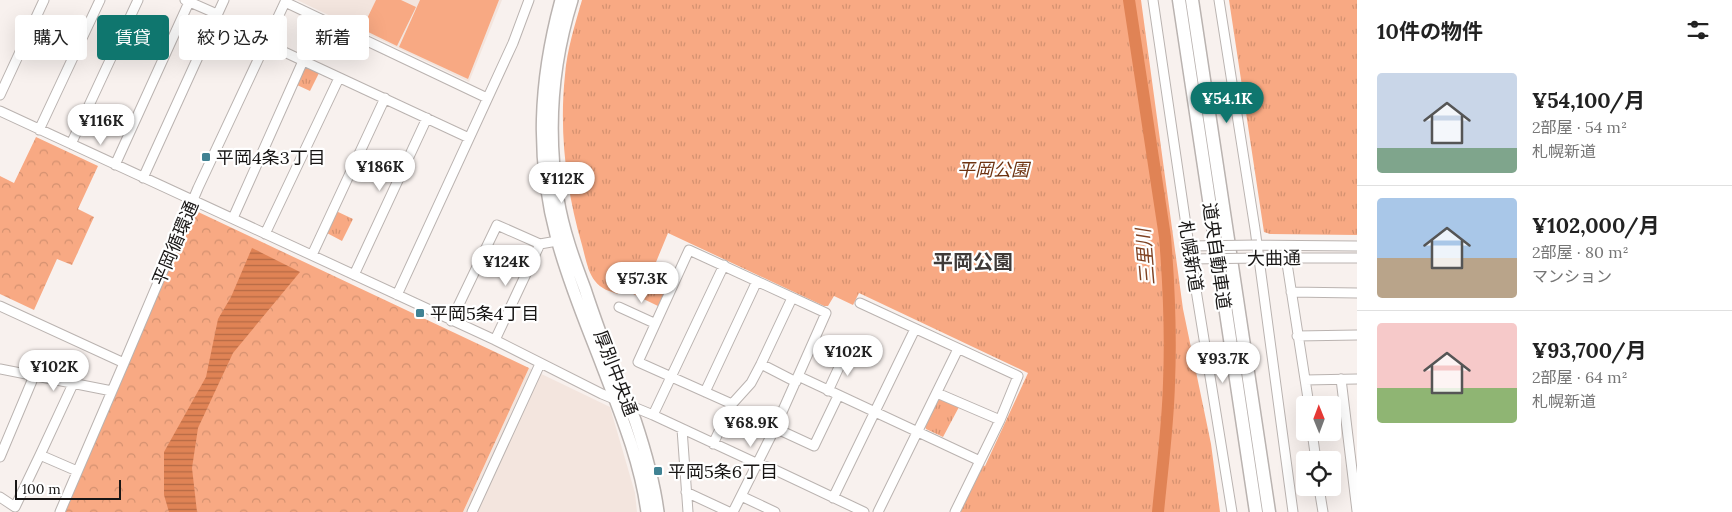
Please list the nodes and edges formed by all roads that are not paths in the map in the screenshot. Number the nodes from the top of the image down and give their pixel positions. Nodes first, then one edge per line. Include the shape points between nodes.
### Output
1 (44, 0) edge
2 (100, 0) edge
3 (138, 0) edge
4 (224, 0) edge
5 (528, 0) edge
6 (561, 0) edge
7 (572, 0) edge
8 (1153, 0) edge
9 (1179, 0) edge
10 (1192, 0) edge
11 (1219, 0) edge
12 (188, 1) edge
13 (286, 1) edge
14 (217, 14) junction
15 (279, 15) edge
16 (287, 53) edge
17 (257, 60) edge
18 (303, 61) junction
19 (339, 78) junction
20 (0, 95) edge
21 (385, 98) junction
22 (488, 98) junction
23 (0, 111) edge
24 (427, 118) junction
25 (39, 130) junction
26 (469, 138) junction
27 (71, 144) junction
28 (115, 165) junction
29 (143, 178) junction
30 (193, 200) junction
31 (233, 218) junction
32 (265, 234) junction
33 (557, 241) junction
34 (540, 244) junction
35 (1258, 245) junction
36 (1190, 246) junction
37 (1357, 246) edge
38 (312, 255) junction
39 (1286, 257) junction
40 (1259, 258) junction
41 (1357, 258) edge
42 (1191, 259) junction
43 (724, 265) junction
44 (354, 275) junction
45 (757, 281) junction
46 (1291, 292) junction
47 (1357, 293) edge
48 (397, 295) junction
49 (792, 298) junction
50 (860, 303) dead end
51 (0, 306) edge
52 (619, 307) dead end
53 (451, 321) junction
54 (654, 324) junction
55 (915, 329) junction
56 (1357, 335) edge
57 (1297, 336) junction
58 (494, 340) junction
59 (958, 348) junction
60 (846, 352) dead end
61 (124, 363) junction
62 (540, 364) junction
63 (762, 364) junction
64 (0, 369) edge
65 (34, 376) junction
66 (672, 377) junction
67 (797, 379) junction
68 (1305, 380) junction
69 (1341, 380) junction
70 (1357, 380) edge
71 (72, 384) junction
72 (112, 391) junction
73 (828, 391) junction
74 (706, 392) junction
75 (937, 393) junction
76 (838, 396) junction
77 (1307, 396) edge
78 (617, 400) junction
79 (732, 404) junction
80 (628, 405) junction
81 (875, 412) junction
82 (653, 415) junction
83 (1000, 420) junction
84 (775, 428) junction
85 (682, 429) junction
86 (918, 432) junction
87 (713, 444) junction
88 (40, 455) junction
89 (0, 458) edge
90 (980, 460) junction
91 (756, 463) junction
92 (77, 471) junction
93 (686, 492) junction
94 (741, 496) junction
95 (1321, 496) edge
96 (0, 497) edge
97 (833, 498) junction
98 (860, 511) edge
99 (1357, 511) edge
100 (60, 512) edge
101 (472, 512) edge
102 (647, 512) edge
103 (658, 512) edge
104 (688, 512) edge
105 (728, 512) edge
106 (733, 512) edge
107 (775, 512) edge
108 (878, 512) edge
109 (955, 512) edge
110 (1232, 512) edge
111 (1256, 512) edge
112 (1269, 512) edge
113 (1293, 512) edge
114 (1323, 512) edge

1 - 20 street
2 - 25 street
3 - 27 street
4 - 14 street
5 - 22 street
6 - 33 main road, 厚別中央通 via 546,66 541,127 543,171
7 - 80 main road, 厚別中央通 via 555,78 554,170 574,261
8 - 36 street, 札幌新道
9 - 111 highway, 道央自動車道
10 - 112 highway, 道央自動車道
11 - 35 street
12 - 14 street
12 - 28 street
13 - 15 street, 平岡循環通
13 - 22 street
14 - 29 street
16 - 18 street
17 - 30 street, 平岡循環通
18 - 19 street
18 - 31 street
19 - 21 street
19 - 32 street
21 - 24 street
21 - 38 street
22 - 26 street
23 - 25 street
24 - 26 street
24 - 44 street
25 - 27 street
26 - 48 street
27 - 28 street
28 - 29 street
29 - 30 street
30 - 31 street
30 - 61 street, 平岡循環通
31 - 32 street
32 - 38 street
33 - 34 street
33 - 78 main road, 厚別中央通
34 - 53 street via 497,225
34 - 58 street
35 - 36 street, 大曲通, bridge
35 - 37 street, 大曲通
35 - 40 street
36 - 42 street, 札幌新道
38 - 44 street
39 - 40 street, 大曲通
39 - 41 street, 大曲通
39 - 46 street
40 - 42 street, 大曲通, bridge
40 - 113 street
42 - 110 street, 札幌新道
43 - 45 street
43 - 54 street via 690,250
43 - 66 street
44 - 48 street
45 - 49 street
45 - 74 street
46 - 47 street
46 - 57 street
48 - 53 street
49 - 63 street
49 - 67 street via 826,313
50 - 55 street
51 - 61 street
52 - 54 street
53 - 58 street
54 - 66 street via 638,362
55 - 59 street
55 - 81 street
56 - 57 street
57 - 68 street
58 - 62 street
59 - 75 street
59 - 83 street via 1018,376
60 - 73 street
61 - 72 street, 平岡循環通
62 - 78 street
62 - 101 street
63 - 67 street
63 - 79 street via 751,383
64 - 65 street
65 - 71 street
65 - 89 street
66 - 74 street
66 - 82 street
67 - 73 street
67 - 84 street
68 - 69 street
68 - 77 street
69 - 70 street
69 - 99 street
71 - 72 street
71 - 88 street
72 - 92 street, 平岡循環通
73 - 76 street
74 - 79 street
75 - 83 street
75 - 86 street
76 - 81 street
76 - 84 street via 814,446
78 - 80 street
78 - 102 main road, 厚別中央通 via 636,457
79 - 87 street
80 - 82 street
80 - 103 main road, 厚別中央通 via 647,459
81 - 86 street
81 - 97 street
82 - 85 street
83 - 90 street
84 - 91 street
85 - 87 street
85 - 93 street
86 - 90 street
86 - 108 street
87 - 91 street
88 - 92 street
88 - 96 street via 14,506
90 - 109 street
91 - 94 street
91 - 97 street
92 - 100 street, 平岡循環通
93 - 104 street
93 - 105 street
94 - 106 street
94 - 107 street
95 - 114 street
97 - 98 street

